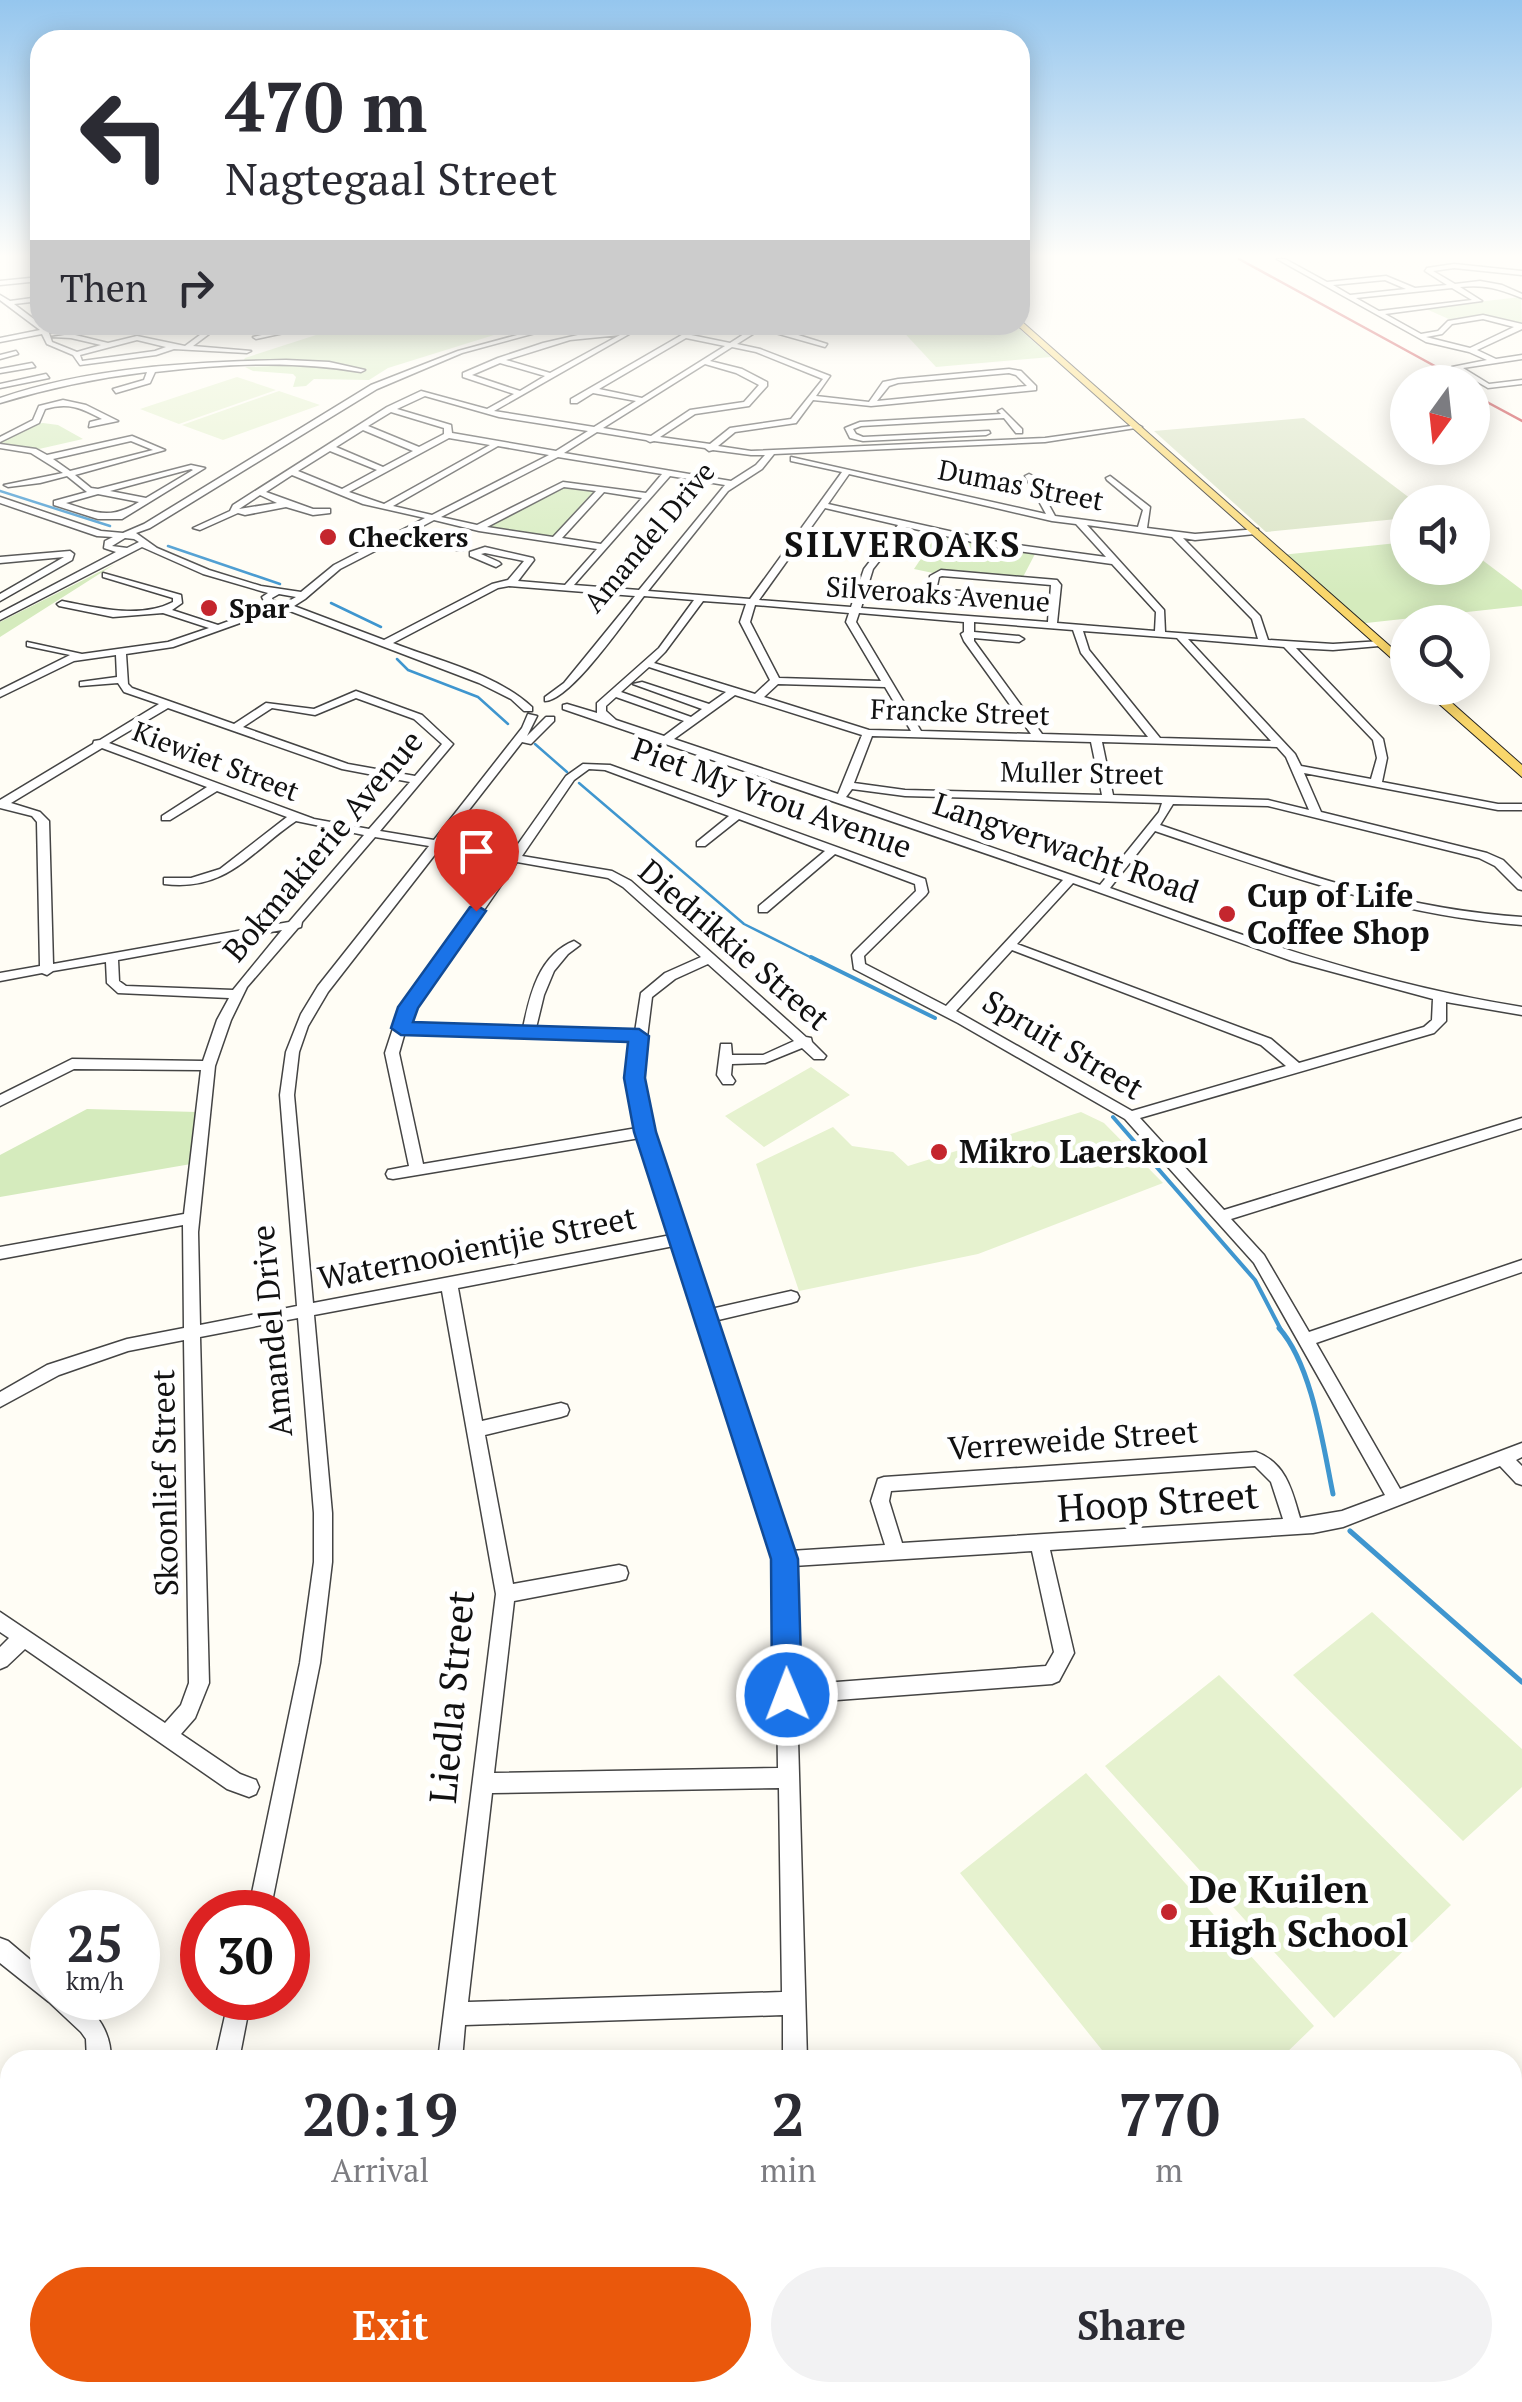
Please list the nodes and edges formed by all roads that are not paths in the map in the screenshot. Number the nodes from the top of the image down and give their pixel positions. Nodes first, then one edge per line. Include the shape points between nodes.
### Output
1 (143, 371) edge
2 (152, 371) edge
3 (410, 371) edge
4 (477, 371) edge
5 (535, 371) edge
6 (560, 371) edge
7 (624, 371) edge
8 (689, 371) edge
9 (741, 371) edge
10 (816, 371) edge
11 (1008, 371) edge
12 (1009, 371) edge
13 (1074, 371) edge
14 (1082, 371) edge
15 (1463, 371) edge
16 (46, 376) dead end
17 (551, 376) junction
18 (1522, 382) edge
19 (591, 390) junction
20 (116, 391) dead end
21 (520, 393) junction
22 (2, 394) edge
23 (961, 397) junction
24 (812, 398) junction
25 (643, 400) junction
26 (574, 401) dead end
27 (871, 404) junction
28 (390, 409) junction
29 (487, 412) junction
30 (976, 418) junction
31 (109, 419) dead end
32 (1132, 422) junction
33 (363, 427) junction
34 (594, 431) junction
35 (1019, 431) dead end
36 (986, 432) junction
37 (448, 434) junction
38 (650, 440) junction
39 (0, 443) edge
40 (993, 443) junction
41 (495, 446) junction
42 (331, 448) junction
43 (709, 449) junction
44 (419, 450) junction
45 (555, 454) junction
46 (775, 456) junction
47 (46, 458) junction
48 (809, 458) junction
49 (383, 470) junction
50 (846, 471) junction
51 (293, 472) junction
52 (668, 473) junction
53 (69, 474) junction
54 (1030, 476) dead end
55 (1110, 478) dead end
56 (224, 480) junction
57 (8, 484) dead end
58 (732, 484) junction
59 (603, 488) junction
60 (92, 491) junction
61 (260, 492) junction
62 (342, 493) junction
63 (648, 496) junction
64 (148, 501) junction
65 (0, 502) edge
66 (286, 504) junction
67 (384, 506) junction
68 (823, 506) junction
69 (327, 511) dead end
70 (235, 512) junction
71 (432, 517) junction
72 (1052, 518) junction
73 (904, 522) junction
74 (1079, 522) junction
75 (197, 528) dead end
76 (410, 528) junction
77 (479, 528) junction
78 (1142, 530) junction
79 (1254, 531) junction
80 (1174, 534) junction
81 (114, 541) junction
82 (554, 541) junction
83 (144, 542) junction
84 (460, 548) dead end
85 (604, 548) junction
86 (127, 550) junction
87 (0, 560) edge
88 (1113, 562) junction
89 (496, 564) dead end
90 (106, 575) dead end
91 (314, 582) junction
92 (511, 583) junction
93 (567, 588) junction
94 (290, 590) junction
95 (642, 594) junction
96 (270, 597) junction
97 (302, 597) junction
98 (0, 598) edge
99 (700, 598) junction
100 (1054, 601) junction
101 (752, 602) junction
102 (62, 604) dead end
103 (283, 606) junction
104 (164, 610) junction
105 (854, 610) junction
106 (248, 614) junction
107 (0, 616) edge
108 (968, 619) junction
109 (1052, 626) junction
110 (216, 627) junction
111 (1077, 628) junction
112 (966, 634) junction
113 (1160, 634) junction
114 (1180, 636) junction
115 (1019, 639) dead end
116 (388, 642) junction
117 (1264, 642) junction
118 (1378, 643) junction
119 (30, 644) dead end
120 (1287, 644) junction
121 (121, 652) junction
122 (1390, 653) edge
123 (80, 656) junction
124 (582, 668) junction
125 (651, 668) junction
126 (122, 679) junction
127 (774, 681) junction
128 (84, 684) dead end
129 (638, 684) dead end
130 (888, 684) junction
131 (1, 692) edge
132 (614, 694) junction
133 (730, 694) junction
134 (756, 698) junction
135 (546, 700) junction
136 (167, 704) junction
137 (565, 705) junction
138 (1447, 705) edge
139 (710, 708) junction
140 (530, 713) junction
141 (552, 718) junction
142 (615, 721) junction
143 (693, 721) junction
144 (235, 728) junction
145 (868, 733) junction
146 (662, 736) junction
147 (919, 736) junction
148 (1039, 738) junction
149 (1096, 740) junction
150 (1157, 741) junction
151 (98, 743) junction
152 (1280, 744) junction
153 (1299, 768) junction
154 (1522, 773) edge
155 (419, 780) junction
156 (1376, 783) junction
157 (848, 786) junction
158 (215, 787) junction
159 (472, 798) junction
160 (1108, 798) junction
161 (842, 799) junction
162 (1168, 800) junction
163 (1, 804) edge
164 (1522, 807) edge
165 (1316, 812) junction
166 (737, 815) junction
167 (294, 817) junction
168 (166, 818) dead end
169 (1154, 828) junction
170 (374, 834) junction
171 (435, 844) junction
172 (701, 844) dead end
173 (834, 849) junction
174 (515, 857) junction
175 (1070, 879) junction
176 (168, 881) dead end
177 (1522, 886) edge
178 (1102, 890) junction
179 (763, 910) dead end
180 (1522, 922) edge
181 (297, 924) junction
182 (574, 945) dead end
183 (1010, 945) junction
184 (712, 958) junction
185 (112, 959) junction
186 (48, 971) junction
187 (872, 974) joint
188 (0, 977) edge
189 (236, 994) junction
190 (1440, 998) junction
191 (1522, 1011) edge
192 (948, 1012) junction
193 (401, 1028) junction
194 (529, 1032) junction
195 (639, 1036) junction
196 (806, 1042) junction
197 (819, 1056) dead end
198 (208, 1066) junction
199 (1298, 1069) junction
200 (728, 1081) dead end
201 (0, 1101) edge
202 (1130, 1116) junction
203 (1522, 1123) edge
204 (645, 1132) junction
205 (416, 1170) junction
206 (393, 1174) dead end
207 (1222, 1216) junction
208 (191, 1218) junction
209 (680, 1239) junction
210 (0, 1253) edge
211 (1522, 1266) edge
212 (449, 1284) junction
213 (791, 1297) dead end
214 (304, 1312) junction
215 (707, 1316) junction
216 (193, 1333) junction
217 (1306, 1340) junction
218 (0, 1400) edge
219 (561, 1410) dead end
220 (474, 1430) junction
221 (1522, 1450) edge
222 (1503, 1457) junction
223 (1522, 1478) edge
224 (1395, 1497) junction
225 (1294, 1526) junction
226 (1039, 1543) junction
227 (896, 1552) junction
228 (784, 1559) junction
229 (619, 1573) dead end
230 (504, 1594) junction
231 (0, 1621) edge
232 (24, 1637) junction
233 (0, 1660) edge
234 (787, 1695) junction
235 (167, 1736) junction
236 (789, 1778) junction
237 (483, 1783) junction
238 (249, 1787) dead end
239 (264, 1890) edge
240 (0, 1949) edge
241 (30, 1974) edge
242 (793, 2003) junction
243 (456, 2014) junction
244 (88, 2020) edge
245 (236, 2020) edge
246 (99, 2050) edge
247 (229, 2050) edge
248 (451, 2050) edge
249 (795, 2050) edge

1 - 22 street
2 - 20 street via 147,381
3 - 56 street via 333,410
4 - 21 street via 465,376
5 - 17 street
6 - 17 street
7 - 19 street
8 - 25 street
9 - 38 street via 764,384 746,404 693,412
10 - 24 street via 827,378
11 - 27 street via 898,381 886,384
12 - 23 street via 1033,389
13 - 32 main road
14 - 32 main road
15 - 18 street via 1488,386
16 - 22 street
17 - 21 street
19 - 25 street
19 - 26 street
21 - 29 street
23 - 27 street
23 - 30 street
24 - 27 street
24 - 43 street via 793,421 733,430
25 - 34 street
28 - 29 street, Dumas Street via 432,394
28 - 33 street
28 - 37 street via 448,428
29 - 34 street, Dumas Street
30 - 35 street via 1004,413
30 - 36 street
30 - 36 street via 849,428 863,439
31 - 39 street via 68,401 42,408 36,421
32 - 40 street
32 - 79 main road
33 - 42 street
33 - 44 street
34 - 38 street, Dumas Street
34 - 45 street
36 - 40 street
37 - 41 street
37 - 44 street
38 - 43 street, Dumas Street
39 - 47 street
40 - 48 street
41 - 45 street
41 - 67 street
42 - 49 street
42 - 51 street
43 - 46 street, Dumas Street
44 - 49 street
45 - 52 street
45 - 71 street
46 - 48 street, Dumas Street
46 - 58 street, Amandel Drive
47 - 53 street
47 - 53 street via 132,438 160,449
48 - 50 street, Dumas Street
49 - 62 street
50 - 68 street
50 - 72 street, Dumas Street
51 - 61 street
51 - 62 street
52 - 58 street
52 - 63 street
53 - 57 street
53 - 60 street
54 - 72 street
55 - 78 street via 1148,511
56 - 81 street
56 - 83 street
58 - 95 street, Amandel Drive
59 - 63 street
59 - 77 street via 563,484
59 - 82 street
60 - 64 street
60 - 64 street via 58,502 112,518
60 - 64 street via 200,468
61 - 66 street
61 - 70 street
62 - 67 street
63 - 85 street
65 - 81 street
66 - 69 street
66 - 70 street
67 - 71 street
68 - 73 street
68 - 101 street
70 - 75 street
71 - 76 street
71 - 77 street
72 - 74 street, Dumas Street
73 - 88 street via 1002,546
73 - 105 street via 868,568
74 - 78 street, Dumas Street
74 - 88 street
76 - 84 street
76 - 91 street
77 - 82 street
78 - 80 street, Dumas Street
79 - 80 street, Dumas Street
79 - 118 main road
80 - 117 street via 1257,618
81 - 83 street
81 - 86 street
81 - 107 street
82 - 85 street
83 - 86 street
83 - 96 street
85 - 93 street
86 - 96 street
86 - 107 street
87 - 98 street via 71,556
88 - 113 street via 1161,612
89 - 92 street via 473,554 486,550 530,560
90 - 104 street via 178,597
91 - 94 street
91 - 97 street
92 - 93 street, Silveroaks Avenue
92 - 116 street, Silveroaks Avenue
93 - 95 street, Silveroaks Avenue
94 - 96 street
94 - 97 street
95 - 99 street, Silveroaks Avenue
95 - 124 street, Amandel Drive
96 - 103 street
96 - 106 street
97 - 103 street
97 - 116 street
99 - 101 street, Silveroaks Avenue
99 - 125 street
100 - 100 street via 1056,583 1043,580 941,573 932,587
100 - 109 street
101 - 105 street, Silveroaks Avenue
101 - 127 street via 745,622
102 - 104 street via 113,614
103 - 106 street
103 - 140 street via 483,681
104 - 110 street
105 - 108 street, Silveroaks Avenue
105 - 130 street via 853,626
106 - 110 street
108 - 109 street, Silveroaks Avenue
108 - 112 street
109 - 111 street, Silveroaks Avenue
110 - 121 street
111 - 113 street, Silveroaks Avenue
111 - 150 street via 1084,650
112 - 115 street
112 - 148 street
113 - 114 street, Silveroaks Avenue
114 - 117 street, Silveroaks Avenue
114 - 152 street
116 - 135 street
117 - 120 street, Silveroaks Avenue
118 - 120 street, Silveroaks Avenue
118 - 122 main road
119 - 123 street
120 - 156 street via 1378,739
121 - 123 street
121 - 126 street
123 - 131 street
124 - 135 street, Amandel Drive
124 - 137 street, Amandel Drive
125 - 132 street
125 - 133 street, Francke Street
126 - 128 street
126 - 136 street via 128,690
127 - 130 street
127 - 134 street
129 - 139 street
130 - 147 street
132 - 142 street via 600,710
132 - 143 street
133 - 134 street, Francke Street
133 - 139 street
134 - 145 street, Francke Street
135 - 137 street, Langverwacht Road
135 - 140 street, Amandel Drive
136 - 144 street
136 - 151 street
137 - 141 street, Amandel Drive
137 - 142 street, Langverwacht Road
138 - 154 main road
139 - 143 street
140 - 141 street, Langverwacht Road
140 - 159 street, Amandel Drive
141 - 146 street, Langverwacht Road
141 - 159 street, Amandel Drive
142 - 146 street, Langverwacht Road
143 - 146 street
144 - 155 street via 346,767
144 - 155 street, Bokmakierie Avenue via 267,706 315,712 346,695 362,695 418,716 448,742
145 - 147 street, Francke Street
145 - 157 street
146 - 161 street, Langverwacht Road
147 - 148 street, Francke Street
148 - 149 street, Francke Street
149 - 150 street, Francke Street
149 - 160 street
150 - 152 street, Francke Street
151 - 158 street, Kiewiet Street
151 - 163 street
152 - 153 street
153 - 156 street
153 - 165 street
155 - 170 street, Bokmakierie Avenue
156 - 164 street
157 - 160 street, Muller Street
157 - 161 street
158 - 167 street, Kiewiet Street
158 - 168 street
159 - 171 street, Amandel Drive
160 - 162 street, Muller Street
161 - 175 street, Langverwacht Road
162 - 165 street, Muller Street via 1268,803
162 - 169 street
163 - 186 street via 43,821
165 - 177 street, Muller Street via 1482,855
166 - 172 street
166 - 173 street, Piet My Vrou Avenue
166 - 174 street, Piet My Vrou Avenue via 587,766 570,778
167 - 170 street, Kiewiet Street
167 - 176 street via 226,873
169 - 178 street
169 - 180 street via 1373,899 1453,917
170 - 171 street, Kiewiet Street
170 - 181 street, Bokmakierie Avenue
171 - 174 street, Diedrikkie Street
171 - 214 street, Amandel Drive via 316,998 291,1051 286,1095
173 - 179 street
173 - 187 street, Piet My Vrou Avenue via 922,885 858,955 859,966
174 - 184 street, Diedrikkie Street via 620,879
174 - 193 street, Piet My Vrou Avenue via 408,1007
175 - 178 street, Langverwacht Road
175 - 183 street
178 - 190 street, Langverwacht Road via 1316,964
181 - 185 street
181 - 189 street, Bokmakierie Avenue
182 - 194 street via 540,984
183 - 192 street
183 - 199 street via 1266,1042
184 - 195 street via 652,990
184 - 196 street, Diedrikkie Street
185 - 186 street
185 - 189 street via 113,983 122,990
186 - 188 street
187 - 192 street, Spruit Street
189 - 198 street, Bokmakierie Avenue
190 - 191 street, Langverwacht Road
190 - 199 street via 1439,1021 1429,1030
192 - 202 street, Spruit Street
193 - 194 street
193 - 205 street, Piet My Vrou Avenue via 392,1053
194 - 195 street
195 - 204 street via 635,1078
196 - 197 street, Diedrikkie Street
196 - 200 street via 766,1059 726,1054
198 - 201 street via 72,1064
198 - 208 street, Bokmakierie Avenue
199 - 202 street
202 - 207 street, Spruit Street
203 - 207 street
204 - 205 street
204 - 209 street
205 - 206 street
207 - 217 street, Spruit Street via 1259,1259
208 - 210 street
208 - 216 street, Skoonlief Street
209 - 212 street, Waternooientjie Street
209 - 215 street
211 - 217 street
212 - 214 street, Waternooientjie Street
212 - 220 street, Liedla Street
213 - 215 street
214 - 216 street, Waternooientjie Street
214 - 239 street, Amandel Drive via 323,1513 322,1583
215 - 228 street
216 - 218 street, Waternooientjie Street via 90,1356
216 - 235 street, Skoonlief Street via 198,1683 188,1711
217 - 224 street, Spruit Street
219 - 220 street
220 - 230 street, Liedla Street
221 - 222 street, Hoop Street
222 - 223 street
222 - 224 street, Hoop Street
224 - 225 street, Hoop Street via 1343,1519
225 - 226 street, Hoop Street
225 - 227 street, Verreweide Street via 1276,1474 1256,1459 995,1474 884,1484 880,1501
226 - 227 street, Hoop Street
226 - 234 street via 1064,1653 1052,1675
227 - 228 street, Hoop Street
228 - 234 street
229 - 230 street
230 - 237 street, Liedla Street
231 - 232 street
232 - 233 street
232 - 235 street
234 - 236 street
235 - 238 street
236 - 237 street
236 - 242 street
237 - 243 street, Liedla Street
240 - 241 street
242 - 243 street
242 - 249 street
243 - 248 street, Liedla Street
244 - 246 street
245 - 247 street

